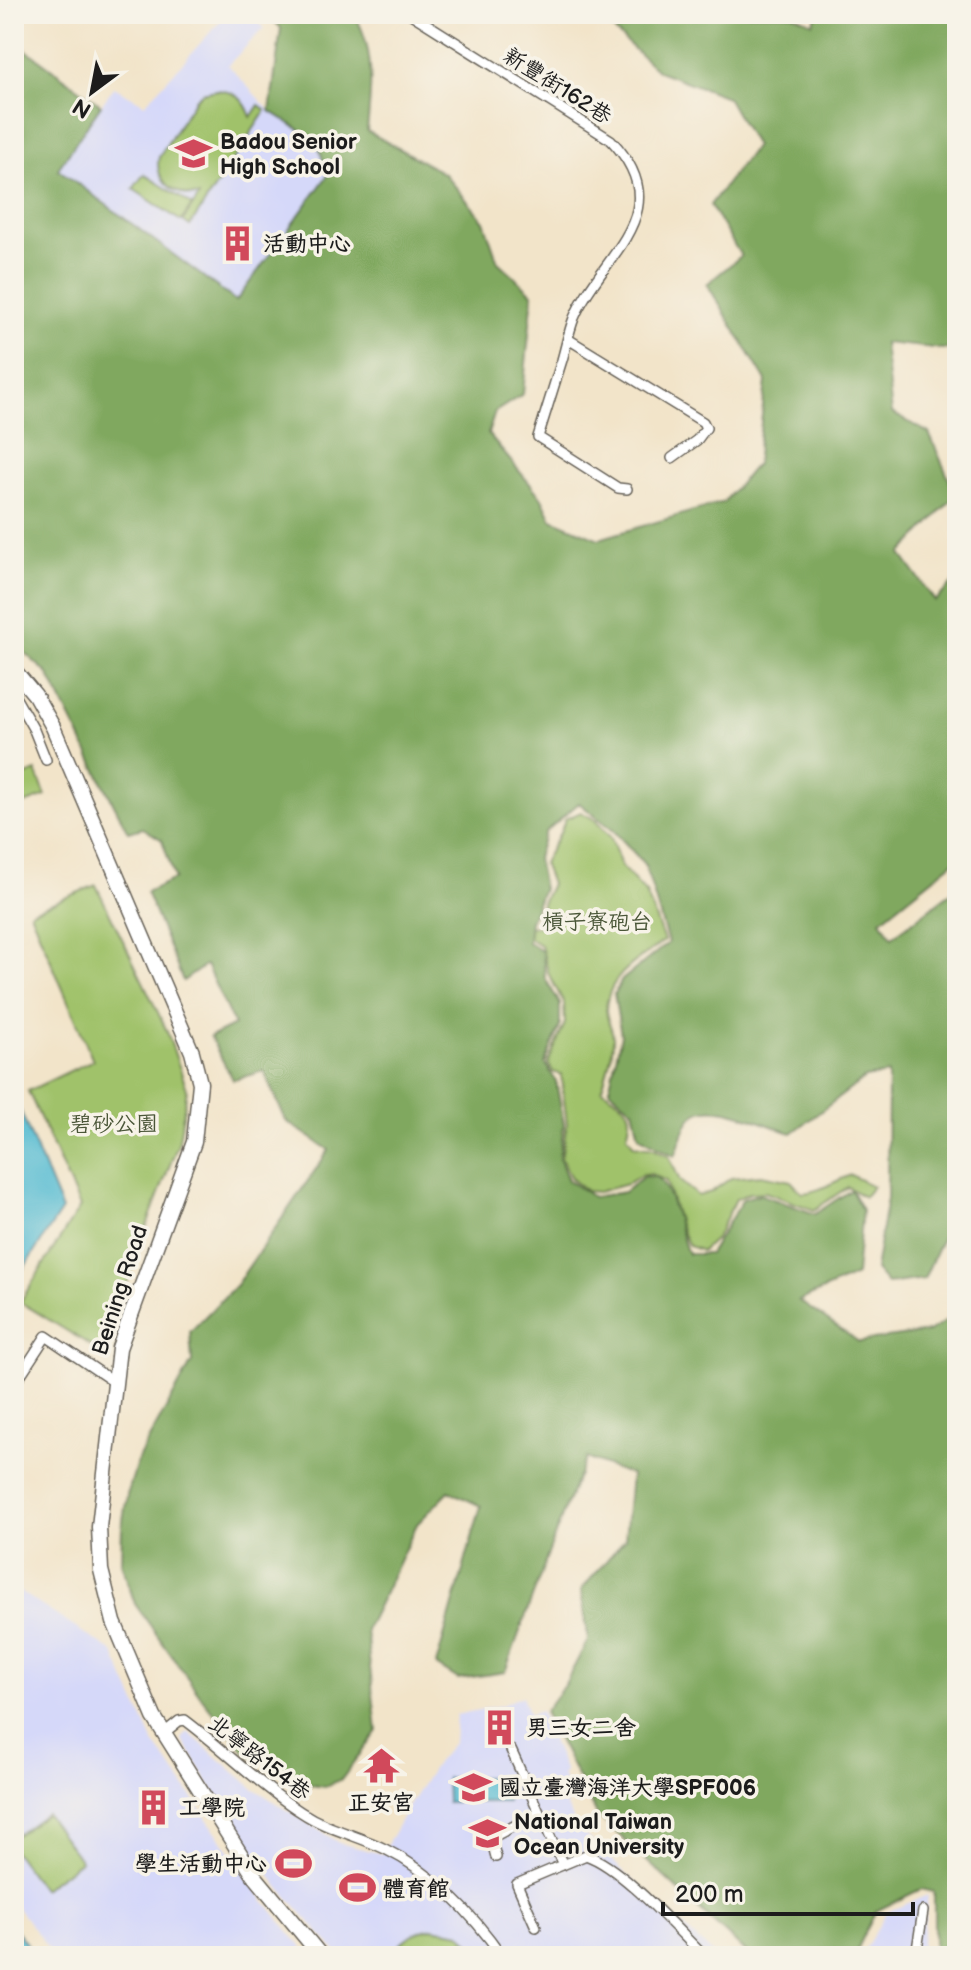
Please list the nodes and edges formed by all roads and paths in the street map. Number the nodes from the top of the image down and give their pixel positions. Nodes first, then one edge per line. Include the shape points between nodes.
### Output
1 (411, 14) edge
2 (568, 339) junction
3 (672, 458) dead end
4 (627, 489) dead end
5 (14, 670) edge
6 (14, 695) edge
7 (46, 760) dead end
8 (114, 1382) junction
9 (14, 1385) edge
10 (164, 1733) junction
11 (511, 1750) dead end
12 (539, 1813) junction
13 (496, 1857) dead end
14 (563, 1865) junction
15 (923, 1911) dead end
16 (536, 1927) dead end
17 (321, 1956) edge
18 (502, 1956) edge
19 (704, 1956) edge
20 (916, 1956) edge

1 - 2 street, 新豐街162巷 via 611,140 626,155 637,190 634,225 581,305
2 - 3 street via 703,422 701,435
2 - 4 street, 新豐街162巷 via 538,437
5 - 8 main road, Beining Road via 53,727 192,1052 200,1083 194,1142 124,1328
6 - 7 street
8 - 9 street via 46,1336
8 - 10 main road, Beining Road via 99,1527 101,1570 114,1622
10 - 17 main road, Beining Road via 253,1874
10 - 18 street, 北寧路154巷 via 185,1720 303,1814 383,1847 423,1873 476,1922
11 - 12 street
12 - 13 street via 491,1838
12 - 14 street
14 - 16 street via 517,1884
14 - 19 street via 586,1855 597,1859
15 - 20 street

